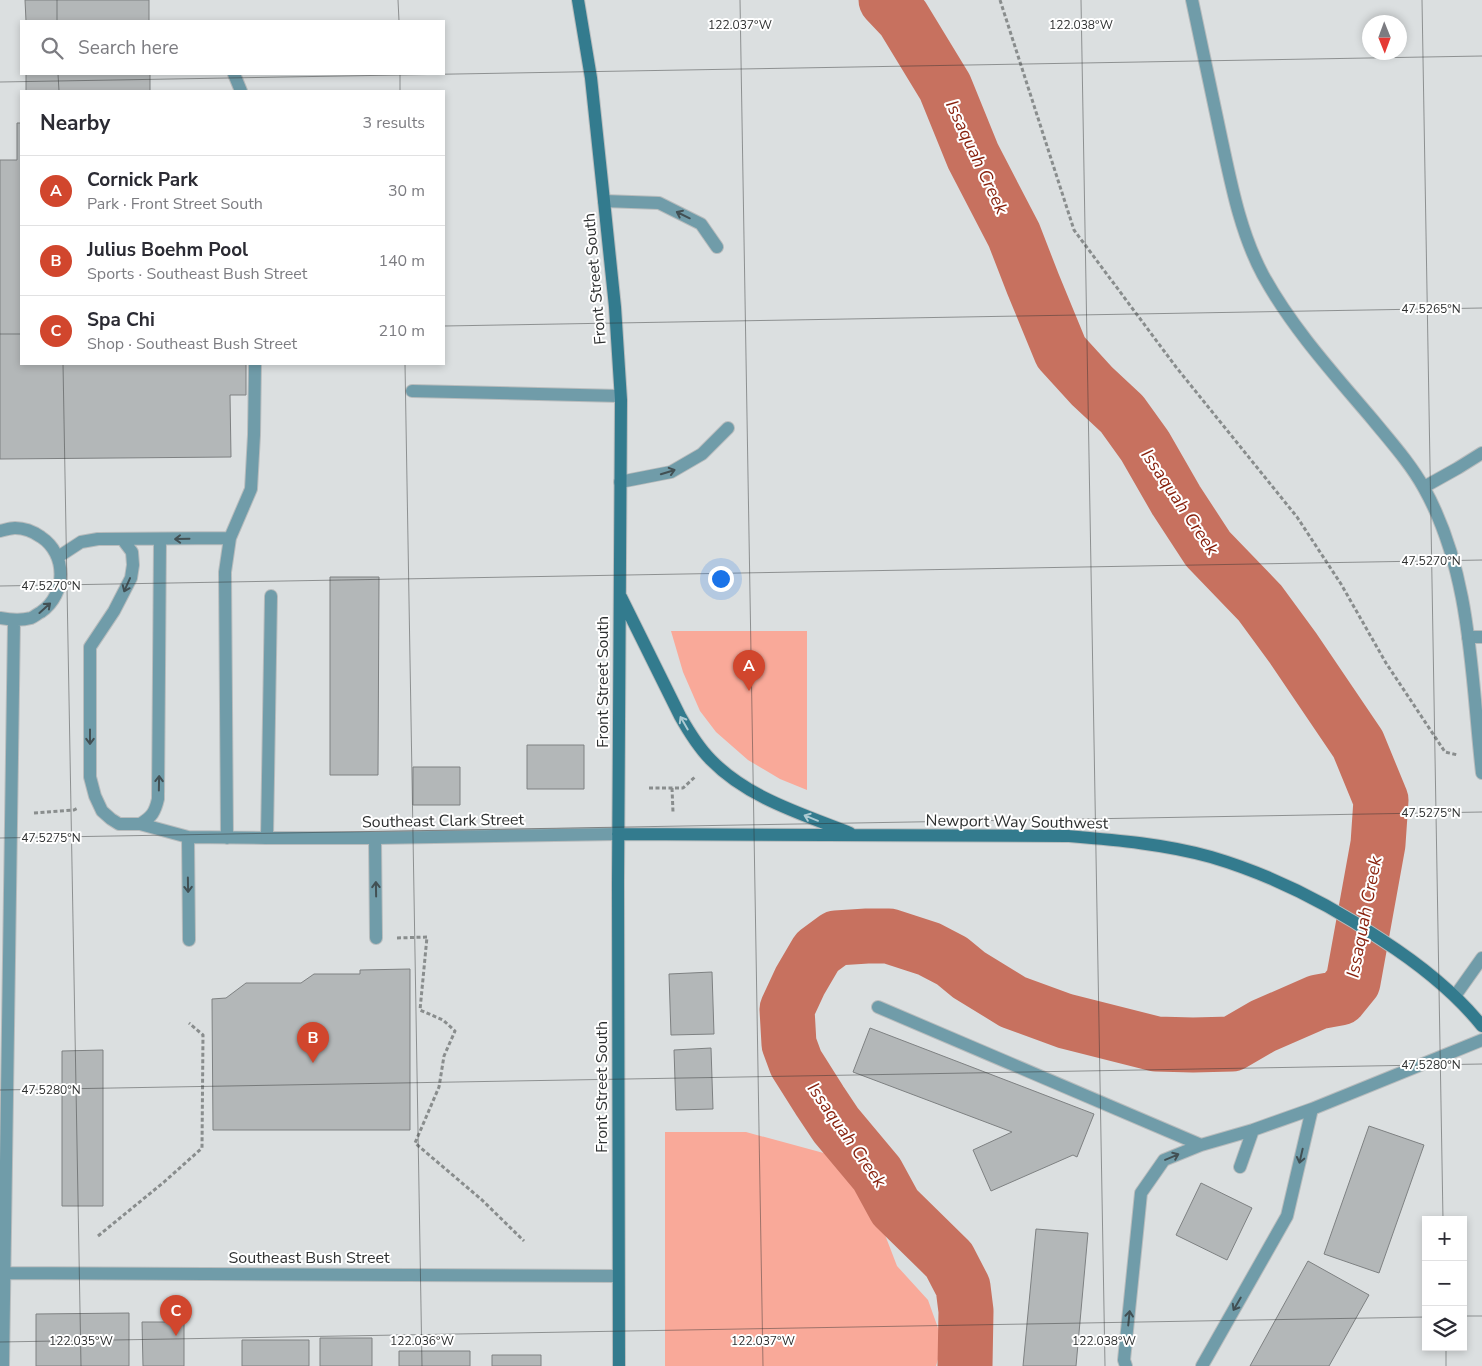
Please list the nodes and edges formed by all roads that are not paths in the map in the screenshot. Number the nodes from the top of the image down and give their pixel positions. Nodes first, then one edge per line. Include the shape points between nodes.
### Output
1 (578, 0) edge
2 (1192, 0) edge
3 (234, 75) edge
4 (241, 90) edge
5 (604, 201) junction
6 (717, 248) dead end
7 (255, 365) edge
8 (412, 391) dead end
9 (620, 396) junction
10 (728, 428) dead end
11 (1481, 455) edge
12 (620, 482) junction
13 (1424, 487) junction
14 (0, 531) edge
15 (230, 538) junction
16 (160, 539) junction
17 (123, 540) junction
18 (58, 557) junction
19 (620, 595) junction
20 (271, 596) dead end
21 (0, 618) edge
22 (14, 620) junction
23 (1482, 637) edge
24 (1468, 638) junction
25 (1481, 766) edge
26 (140, 824) junction
27 (618, 834) junction
28 (856, 836) junction
29 (188, 837) junction
30 (226, 838) junction
31 (268, 838) junction
32 (375, 838) junction
33 (376, 938) road end
34 (189, 940) dead end
35 (1482, 958) edge
36 (1455, 996) junction
37 (878, 1007) dead end
38 (1482, 1026) edge
39 (1482, 1040) edge
40 (1312, 1109) junction
41 (1253, 1130) junction
42 (1201, 1145) junction
43 (1240, 1167) dead end
44 (2, 1273) edge
45 (618, 1276) junction
46 (3, 1366) edge
47 (618, 1366) edge
48 (1126, 1366) edge
49 (1202, 1366) edge

1 - 5 main road, Front Street South via 591,78
2 - 13 street via 1230,178 1244,231 1263,274 1313,350 1399,452
3 - 4 street
6 -> 5 street via 701,224 659,203
5 - 9 main road, Front Street South
7 - 15 street via 251,489
8 - 9 street
9 - 12 main road, Front Street South
12 -> 10 street via 671,472 702,454
11 - 13 street
12 - 19 main road, Front Street South
13 - 24 street via 1449,547 1461,592
14 - 18 street via 16,528 34,532 48,542
15 -> 16 street
15 - 30 street via 225,572
16 - 17 street
26 -> 16 street via 149,819 158,799
17 - 18 street via 81,542
17 -> 26 street, Southeast Clark Street via 132,552 130,578 114,611 90,647 90,777 102,812 119,824
22 -> 18 street via 32,618 58,593 62,575
19 - 27 main road, Front Street South
28 -> 19 main road via 756,794 712,761 680,716
20 - 31 street
21 - 22 street
22 - 44 street
23 - 24 street
24 - 25 street
26 - 29 street, Southeast Clark Street
27 - 28 main road, Newport Way Southwest
27 - 32 street, Southeast Clark Street
27 - 45 main road, Front Street South
28 - 36 main road, Newport Way Southwest via 1086,838 1126,841 1210,857 1290,887 1327,906 1416,963
29 - 30 street, Southeast Clark Street
29 -> 34 street
30 - 31 street, Southeast Clark Street
31 - 32 street, Southeast Clark Street
33 -> 32 street
35 - 36 street
36 - 38 main road, Newport Way Southwest
37 - 42 street
39 - 40 street
40 - 41 street
40 -> 49 street via 1287,1216
41 - 42 street
41 - 43 street
48 -> 42 street via 1124,1360 1141,1194 1164,1160
44 - 45 street, Southeast Bush Street
44 - 46 street
45 - 47 main road, Front Street South

